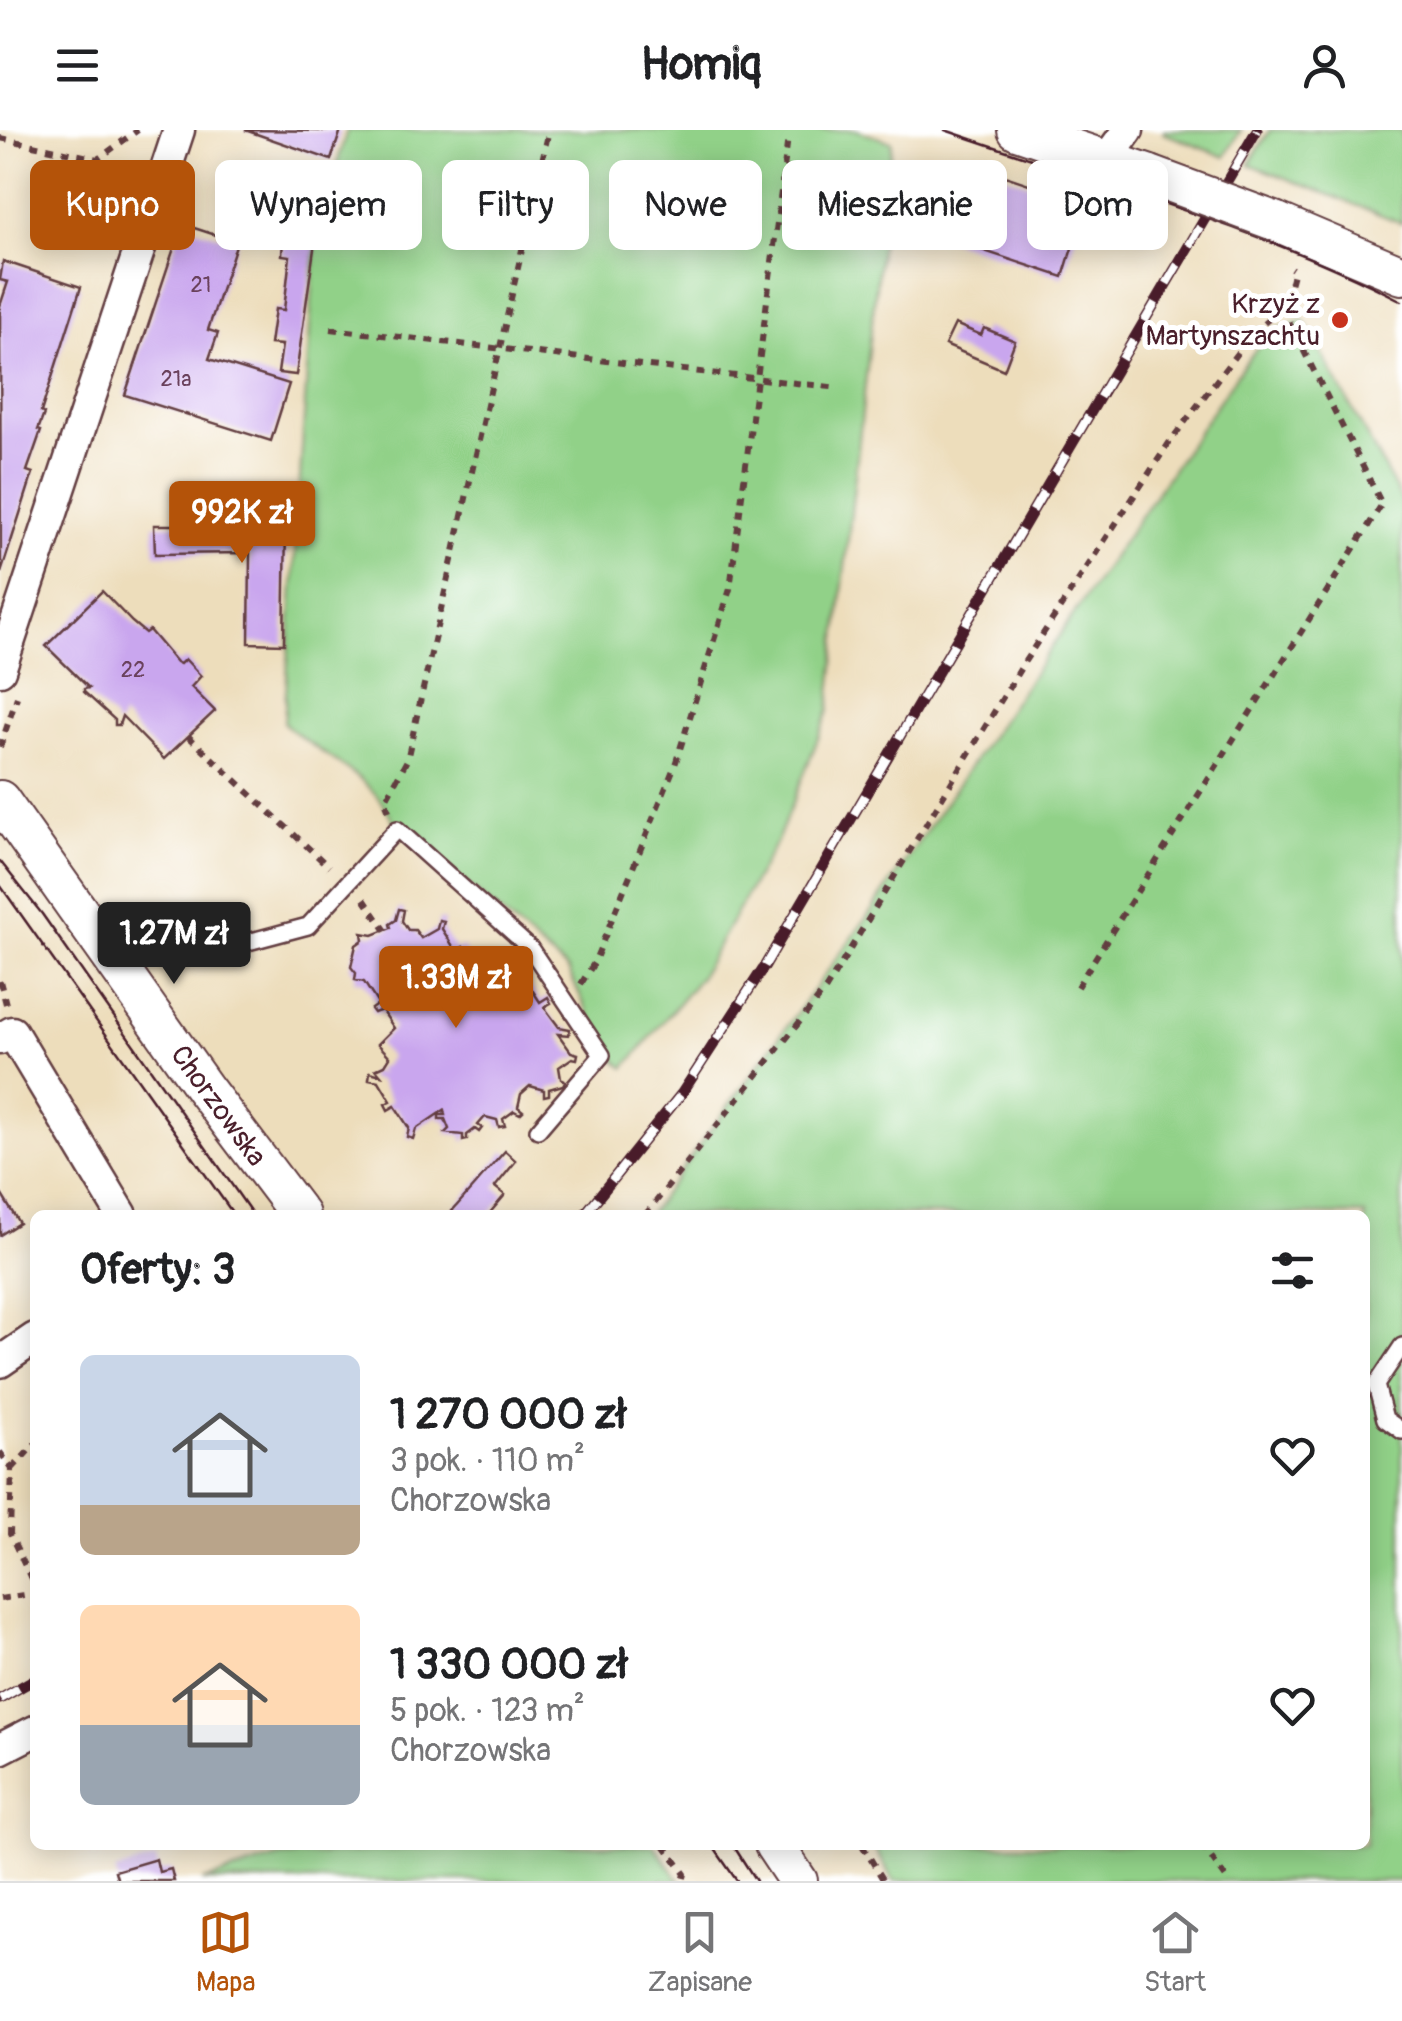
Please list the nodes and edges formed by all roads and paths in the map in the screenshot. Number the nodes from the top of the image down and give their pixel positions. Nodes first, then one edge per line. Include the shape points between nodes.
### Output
1 (138, 130) edge
2 (179, 130) edge
3 (549, 130) edge
4 (1017, 130) edge
5 (0, 138) edge
6 (788, 138) dead end
7 (1117, 145) edge
8 (1294, 270) dead end
9 (1402, 275) edge
10 (1284, 307) junction
11 (331, 329) dead end
12 (499, 347) junction
13 (756, 377) junction
14 (839, 388) dead end
15 (0, 670) edge
16 (188, 736) dead end
17 (0, 800) edge
18 (397, 829) junction
19 (346, 884) junction
20 (92, 928) junction
21 (386, 931) dead end
22 (1077, 988) dead end
23 (568, 1003) junction
24 (0, 1039) edge
25 (538, 1130) dead end
26 (119, 1210) edge
27 (296, 1210) edge
28 (649, 1210) edge
29 (30, 1341) edge
30 (1402, 1346) edge
31 (0, 1362) edge
32 (1402, 1431) edge
33 (30, 1449) edge
34 (0, 1452) edge
35 (12, 1469) junction
36 (30, 1579) edge
37 (30, 1591) edge
38 (0, 1599) edge
39 (30, 1734) edge
40 (0, 1749) edge
41 (668, 1850) edge
42 (777, 1850) edge
43 (865, 1850) edge
44 (1206, 1850) edge
45 (683, 1881) edge
46 (798, 1881) edge
47 (884, 1881) edge
48 (1228, 1881) edge

1 - 5 path via 98,159
2 - 15 street
3 - 12 path
4 - 7 street
6 - 13 path
7 - 9 street, bridge via 1150,175
8 - 10 path
10 - 22 path via 1382,504
10 - 28 path via 1253,332 1169,442 1024,660 826,989
11 - 12 path
12 - 13 path
12 - 18 path via 407,760 385,801
13 - 14 path
13 - 23 path via 730,589 675,765 594,963
16 - 19 path
17 - 20 street, Chorzowska
18 - 19 lane
18 - 23 lane via 530,948
19 - 20 lane via 308,926 244,943
19 - 21 path
20 - 27 street, Chorzowska
23 - 25 lane via 602,1055
24 - 26 street via 12,1032
29 - 31 street
30 - 32 lane via 1376,1385 1385,1418
33 - 35 path
34 - 35 path
35 - 36 path via 10,1534
37 - 38 path
39 - 40 street
41 - 45 path
42 - 46 street
43 - 47 path
44 - 48 path

